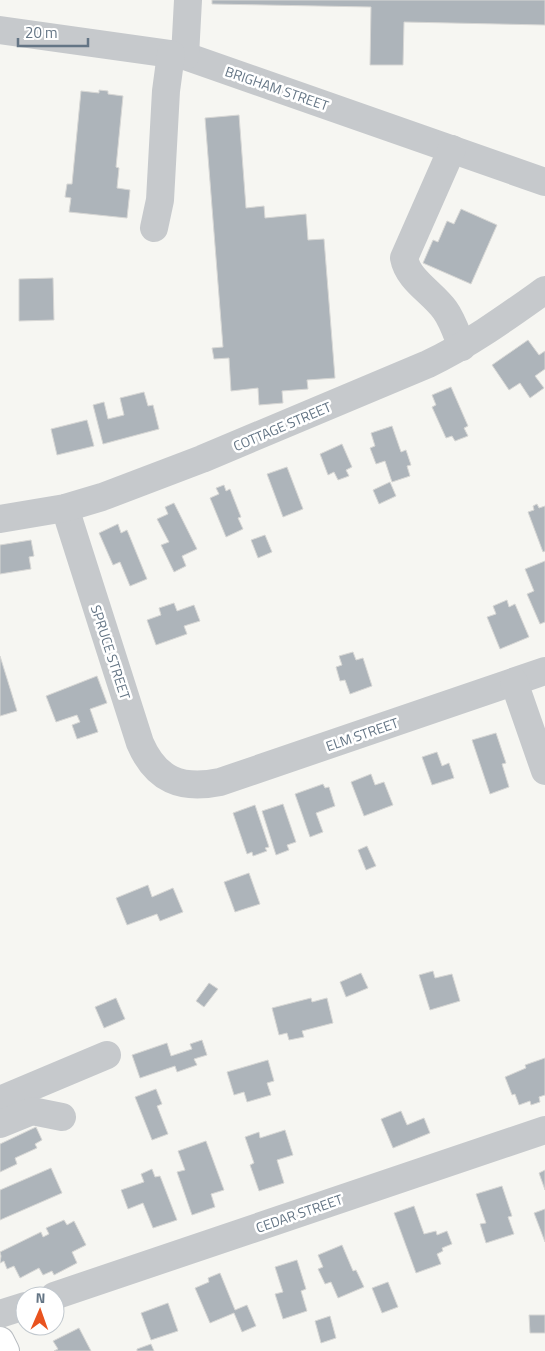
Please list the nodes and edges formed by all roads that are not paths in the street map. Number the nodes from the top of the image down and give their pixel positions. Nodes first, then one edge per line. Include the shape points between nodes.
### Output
1 (188, 0) edge
2 (0, 30) edge
3 (178, 55) junction
4 (452, 149) junction
5 (545, 182) edge
6 (154, 228) dead end
7 (545, 290) edge
8 (462, 347) junction
9 (64, 508) junction
10 (0, 519) edge
11 (545, 671) edge
12 (514, 682) junction
13 (545, 771) edge
14 (177, 782) joint
15 (107, 1055) dead end
16 (0, 1100) edge
17 (62, 1117) dead end
18 (0, 1124) edge
19 (545, 1130) edge
20 (65, 1292) edge
21 (15, 1309) edge
22 (0, 1314) edge
23 (0, 1341) edge
24 (5, 1351) edge

1 - 3 street
2 - 3 street, BRIGHAM STREET
3 - 4 street, BRIGHAM STREET
3 - 6 street via 166,91 160,200
4 - 5 street, BRIGHAM STREET
4 - 8 street via 404,258 411,275 447,312
7 - 8 street, COTTAGE STREET
8 - 9 street, COTTAGE STREET via 202,459
9 - 10 street, COTTAGE STREET
9 - 14 street, SPRUCE STREET via 140,743 157,771
11 - 12 street, ELM STREET
12 - 13 street
12 - 14 street, ELM STREET via 220,782 198,786
15 - 16 street
17 - 18 street via 32,1111
19 - 20 street, CEDAR STREET
21 - 22 street
23 - 24 main road

